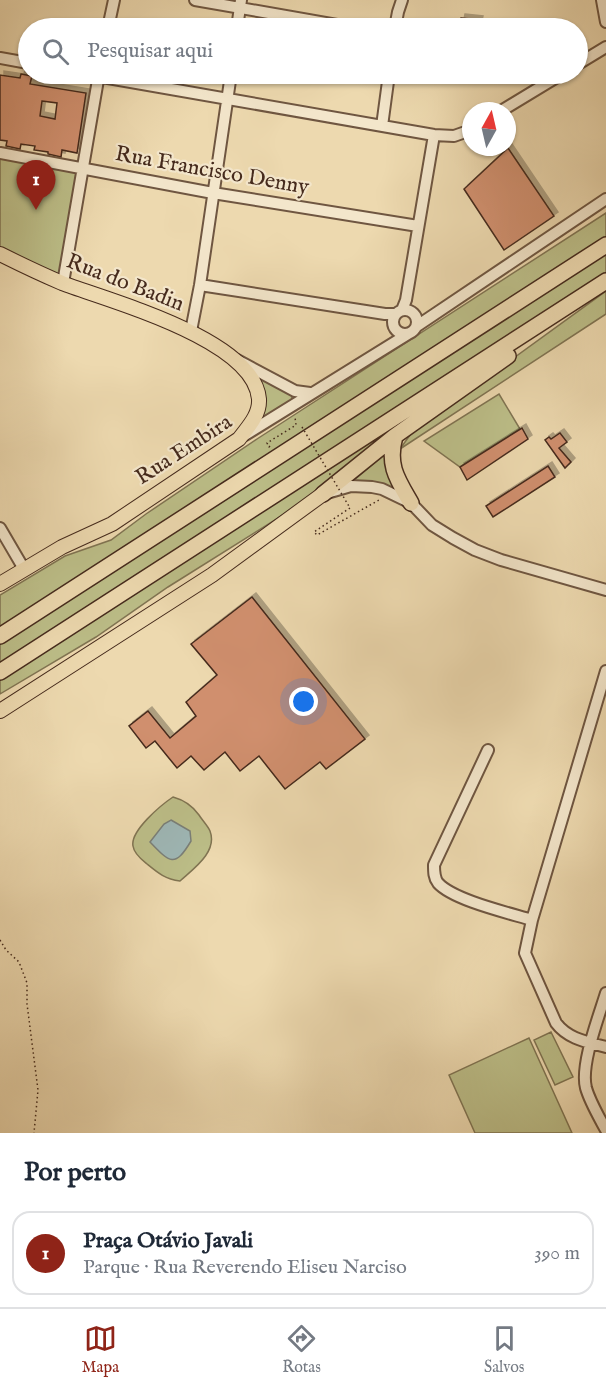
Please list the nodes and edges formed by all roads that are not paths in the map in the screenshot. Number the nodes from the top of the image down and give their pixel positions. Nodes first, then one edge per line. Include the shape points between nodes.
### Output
1 (114, 0) edge
2 (195, 0) edge
3 (402, 0) edge
4 (602, 0) edge
5 (241, 4) edge
6 (110, 18) edge
7 (307, 18) edge
8 (397, 18) edge
9 (606, 22) edge
10 (606, 47) edge
11 (0, 58) edge
12 (588, 58) edge
13 (18, 61) edge
14 (97, 84) edge
15 (145, 84) edge
16 (229, 84) edge
17 (388, 84) edge
18 (546, 84) edge
19 (226, 100) junction
20 (516, 102) edge
21 (382, 126) junction
22 (462, 133) edge
23 (434, 135) junction
24 (0, 153) edge
25 (81, 167) junction
26 (213, 193) junction
27 (606, 199) edge
28 (418, 226) junction
29 (606, 245) edge
30 (0, 254) edge
31 (606, 281) edge
32 (63, 283) junction
33 (200, 285) junction
34 (555, 314) junction
35 (405, 316) junction
36 (191, 331) junction
37 (408, 334) junction
38 (387, 346) junction
39 (232, 357) junction
40 (310, 393) junction
41 (395, 436) junction
42 (239, 439) junction
43 (323, 494) junction
44 (411, 503) junction
45 (1, 532) edge
46 (24, 569) junction
47 (0, 584) edge
48 (606, 590) edge
49 (0, 636) edge
50 (606, 671) edge
51 (0, 672) edge
52 (0, 711) edge
53 (488, 750) dead end
54 (532, 920) junction
55 (606, 993) edge
56 (591, 1043) junction
57 (606, 1047) edge
58 (606, 1130) edge

1 - 6 street
2 - 5 street
3 - 8 street
4 - 9 street
5 - 7 street
10 - 12 street
11 - 13 street
14 - 25 street
15 - 19 street
16 - 19 street
17 - 21 street
18 - 20 street
19 - 21 street
19 - 26 street
21 - 23 street
22 - 23 street
23 - 28 street
24 - 25 street, Rua Francisco Denny
25 - 26 street, Rua Francisco Denny
25 - 32 street
26 - 28 street, Rua Francisco Denny
26 - 33 street
27 - 35 street
28 - 35 street
29 - 49 highway
30 - 32 main road, Rua do Badin
31 - 34 highway
32 - 36 main road, Rua do Badin
33 - 35 street
33 - 36 street
34 - 41 highway via 537,336
34 - 51 highway
35 - 37 street, Rua Embira
35 - 37 street via 399,333
35 - 38 street
36 - 39 main road, Rua do Badin
37 - 38 street, Rua Embira
38 - 40 street, Rua Embira
39 - 40 street, Rua do Badin via 295,391
39 - 42 main road, Rua do Badin via 254,383 259,398 258,411
40 - 42 street, Rua Embira
41 - 43 highway
41 - 44 highway via 393,468
42 - 46 main road, Rua Embira via 112,525
43 - 44 street via 361,486 391,493
43 - 52 main road via 212,575
44 - 48 street via 432,525 475,550
45 - 46 street
46 - 47 main road, Rua Embira
50 - 54 street
53 - 54 street via 434,865 434,876 438,884 456,895
54 - 56 street via 525,953 556,1023 569,1036
55 - 56 street
56 - 57 street
56 - 58 street via 586,1090

